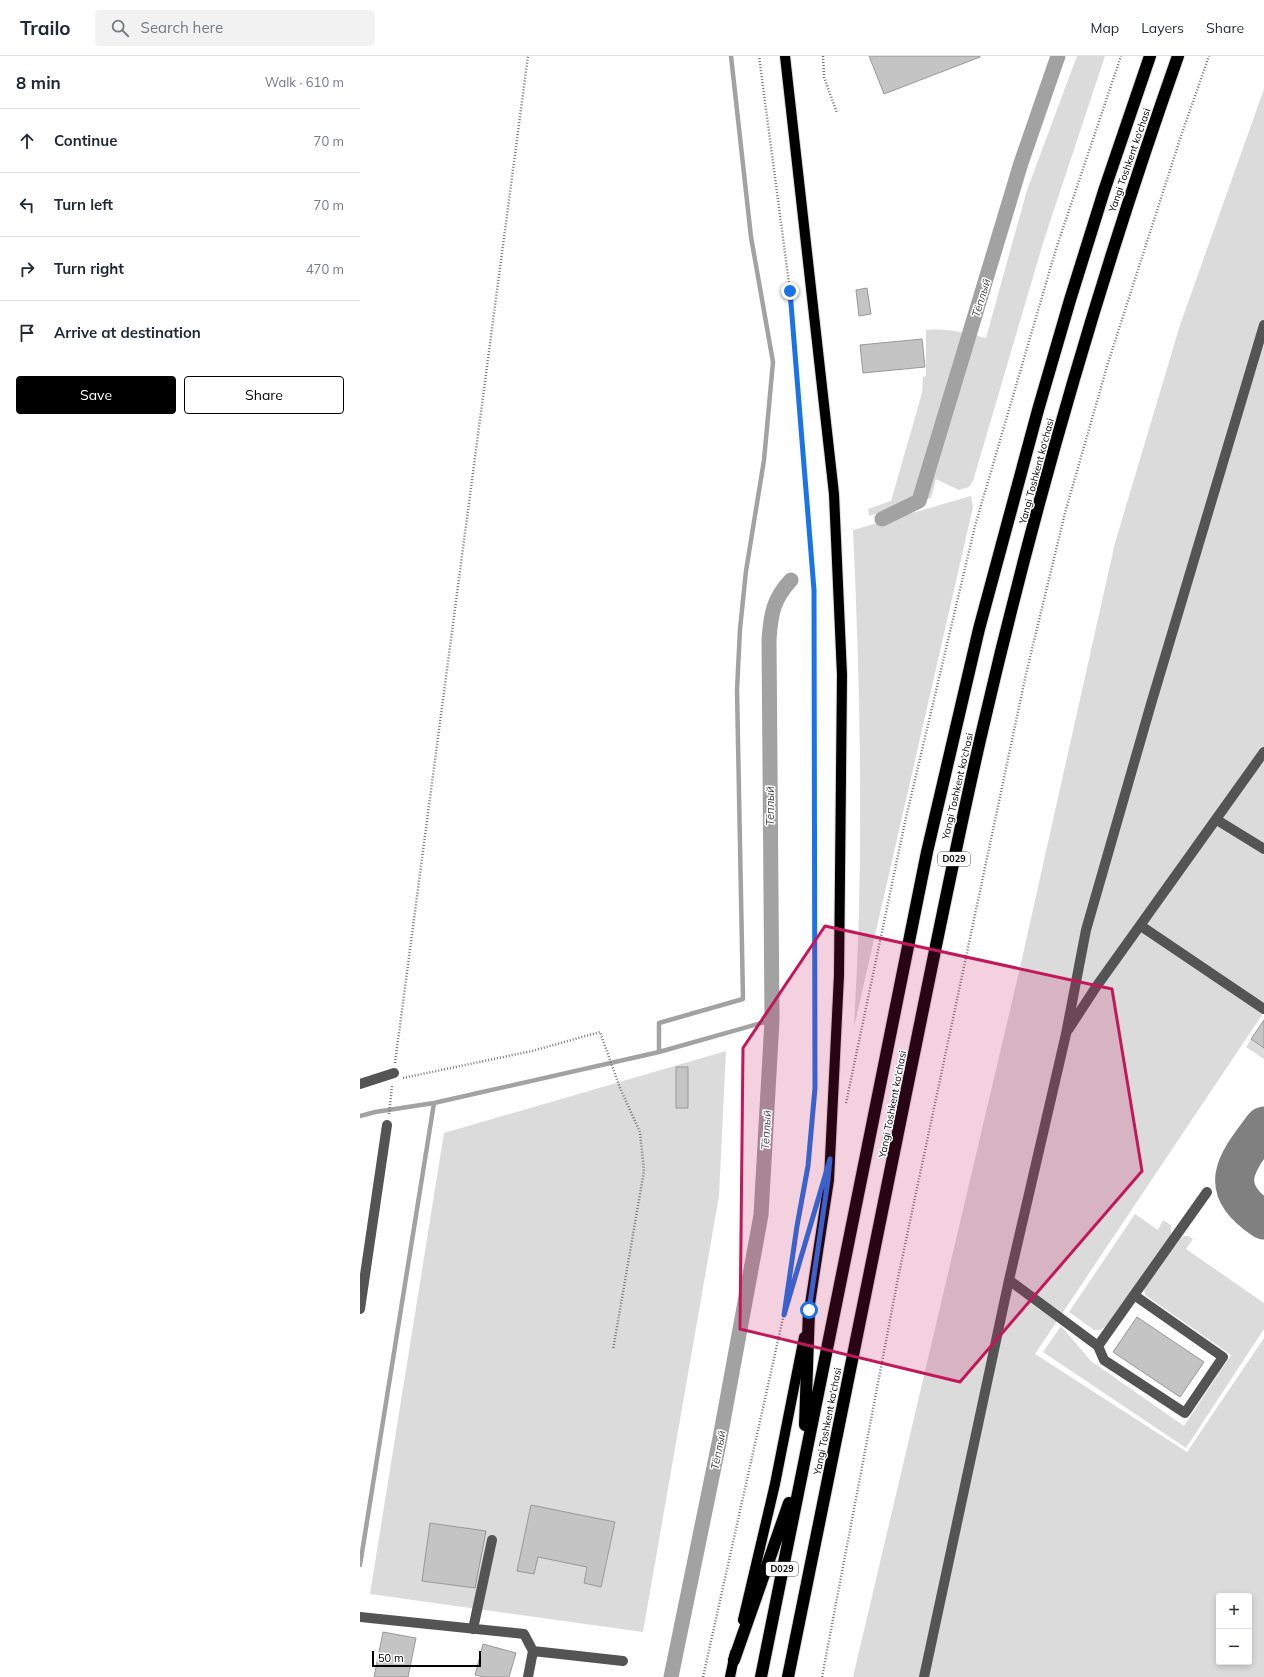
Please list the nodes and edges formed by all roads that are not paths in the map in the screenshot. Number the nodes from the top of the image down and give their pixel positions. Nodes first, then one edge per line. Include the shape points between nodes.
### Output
1 (785, 56) edge
2 (1150, 56) edge
3 (1178, 56) edge
4 (1264, 326) edge
5 (1264, 752) edge
6 (1217, 820) junction
7 (1264, 849) edge
8 (1141, 926) junction
9 (1264, 1009) edge
10 (1066, 1034) junction
11 (394, 1076) road end
12 (360, 1084) edge
13 (387, 1125) road end
14 (1207, 1192) dead end
15 (1009, 1280) junction
16 (1134, 1295) junction
17 (360, 1309) edge
18 (809, 1310) junction
19 (1098, 1346) junction
20 (804, 1461) junction
21 (492, 1540) dead end
22 (362, 1617) edge
23 (474, 1629) junction
24 (533, 1651) junction
25 (734, 1660) junction
26 (623, 1661) dead end
27 (528, 1677) edge
28 (730, 1677) edge
29 (760, 1677) edge
30 (788, 1677) edge
31 (924, 1677) edge

1 - 18 main road via 834,494 842,675 839,975 828,1180
2 - 20 highway, Yangi Toshkent ko‘chasi / D029 via 1070,300 978,629 928,852
3 - 30 highway, Yangi Toshkent ko‘chasi / D029 via 1098,295 1036,515 984,724 931,969
4 - 10 street via 1088,922
5 - 6 street
6 - 7 street
6 - 8 street
8 - 9 street
8 - 10 street via 1096,987
10 - 15 street
11 - 12 street
13 - 17 street
14 - 16 street
15 - 19 street
15 - 31 street
16 - 19 street
16 - 19 street via 1223,1357 1185,1413 1104,1360
18 - 20 highway
18 - 25 main road via 775,1484
20 - 25 highway
20 - 29 highway, Yangi Toshkent ko‘chasi / D029
21 - 23 street
22 - 23 street
23 - 24 street via 524,1634
24 - 26 street
24 - 27 street
25 - 28 main road

